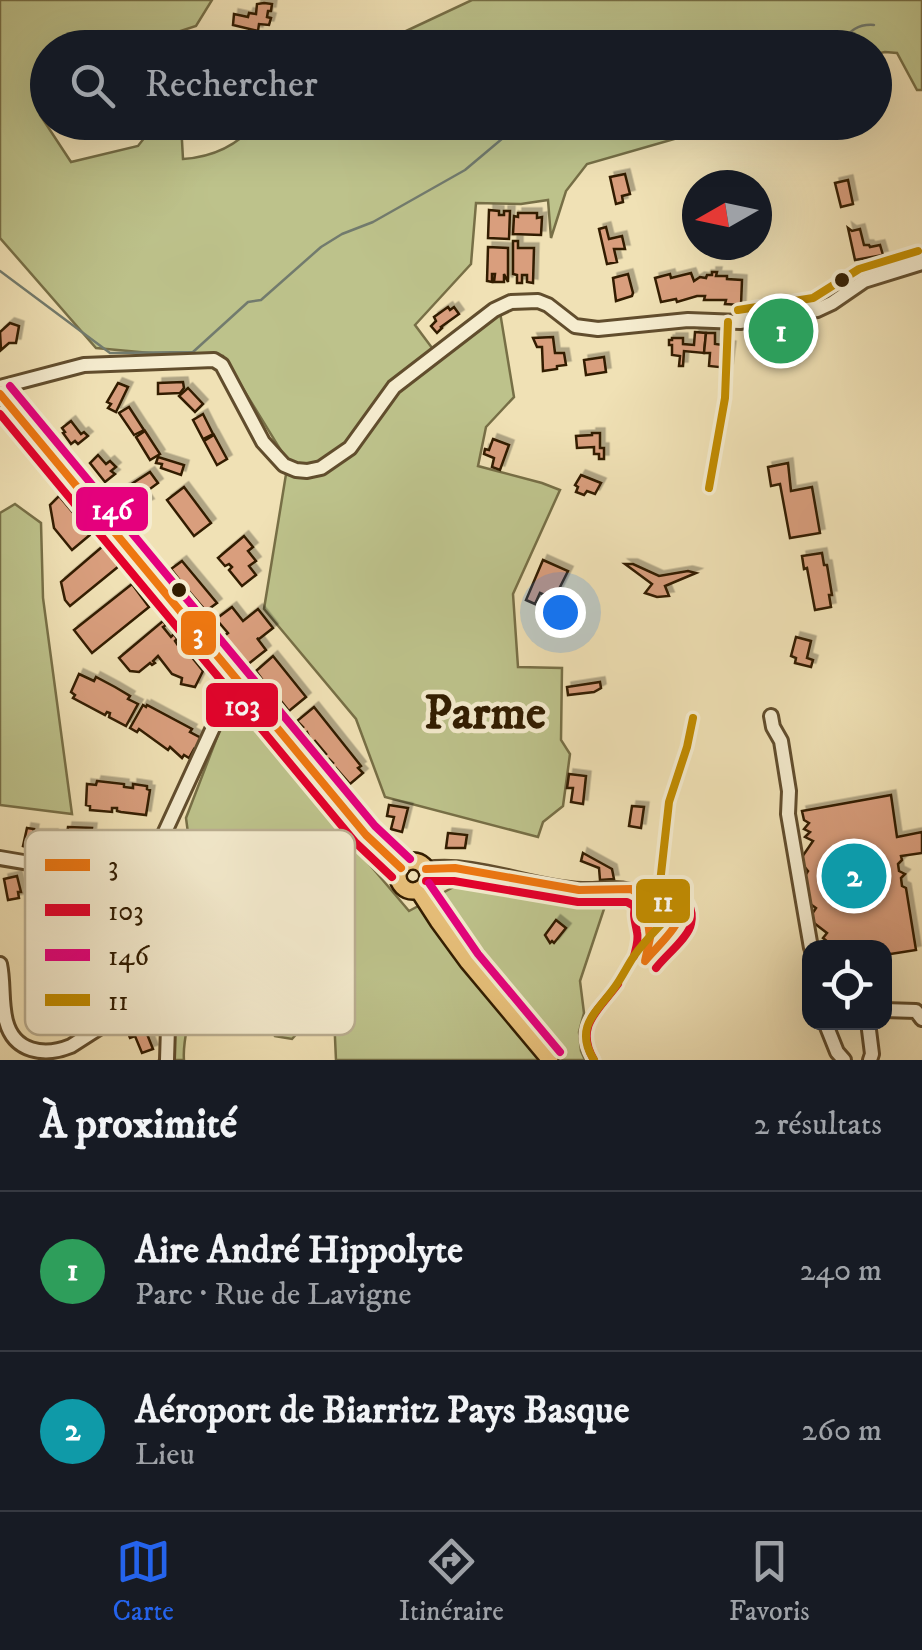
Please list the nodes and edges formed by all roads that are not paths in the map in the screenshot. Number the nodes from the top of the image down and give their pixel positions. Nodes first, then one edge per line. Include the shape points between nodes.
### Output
1 (922, 263) edge
2 (0, 390) edge
3 (239, 681) junction
4 (771, 716) dead end
5 (166, 830) edge
6 (0, 858) edge
7 (25, 862) edge
8 (401, 868) junction
9 (426, 869) junction
10 (418, 890) junction
11 (643, 898) dead end
12 (809, 940) edge
13 (0, 964) edge
14 (892, 1010) edge
15 (922, 1019) edge
16 (828, 1030) edge
17 (869, 1030) edge
18 (88, 1035) edge
19 (167, 1035) edge
20 (167, 1060) edge
21 (550, 1060) edge
22 (844, 1060) edge
23 (870, 1060) edge

1 - 2 street via 864,280 817,310 740,322 587,328 538,301 503,305 394,387 350,448 307,471 284,464 263,442 214,360 84,364
2 - 3 main road
3 - 5 street
3 - 8 main road
4 - 12 street via 790,791
6 - 7 street
8 - 9 main road via 416,862
8 - 10 main road via 403,887
9 - 10 main road
9 - 11 street via 456,868 579,890 632,889
10 - 21 main road
13 - 18 street via 5,1019 15,1040 29,1050 57,1052
14 - 15 street via 916,1010
16 - 22 street
17 - 23 street
19 - 20 street

